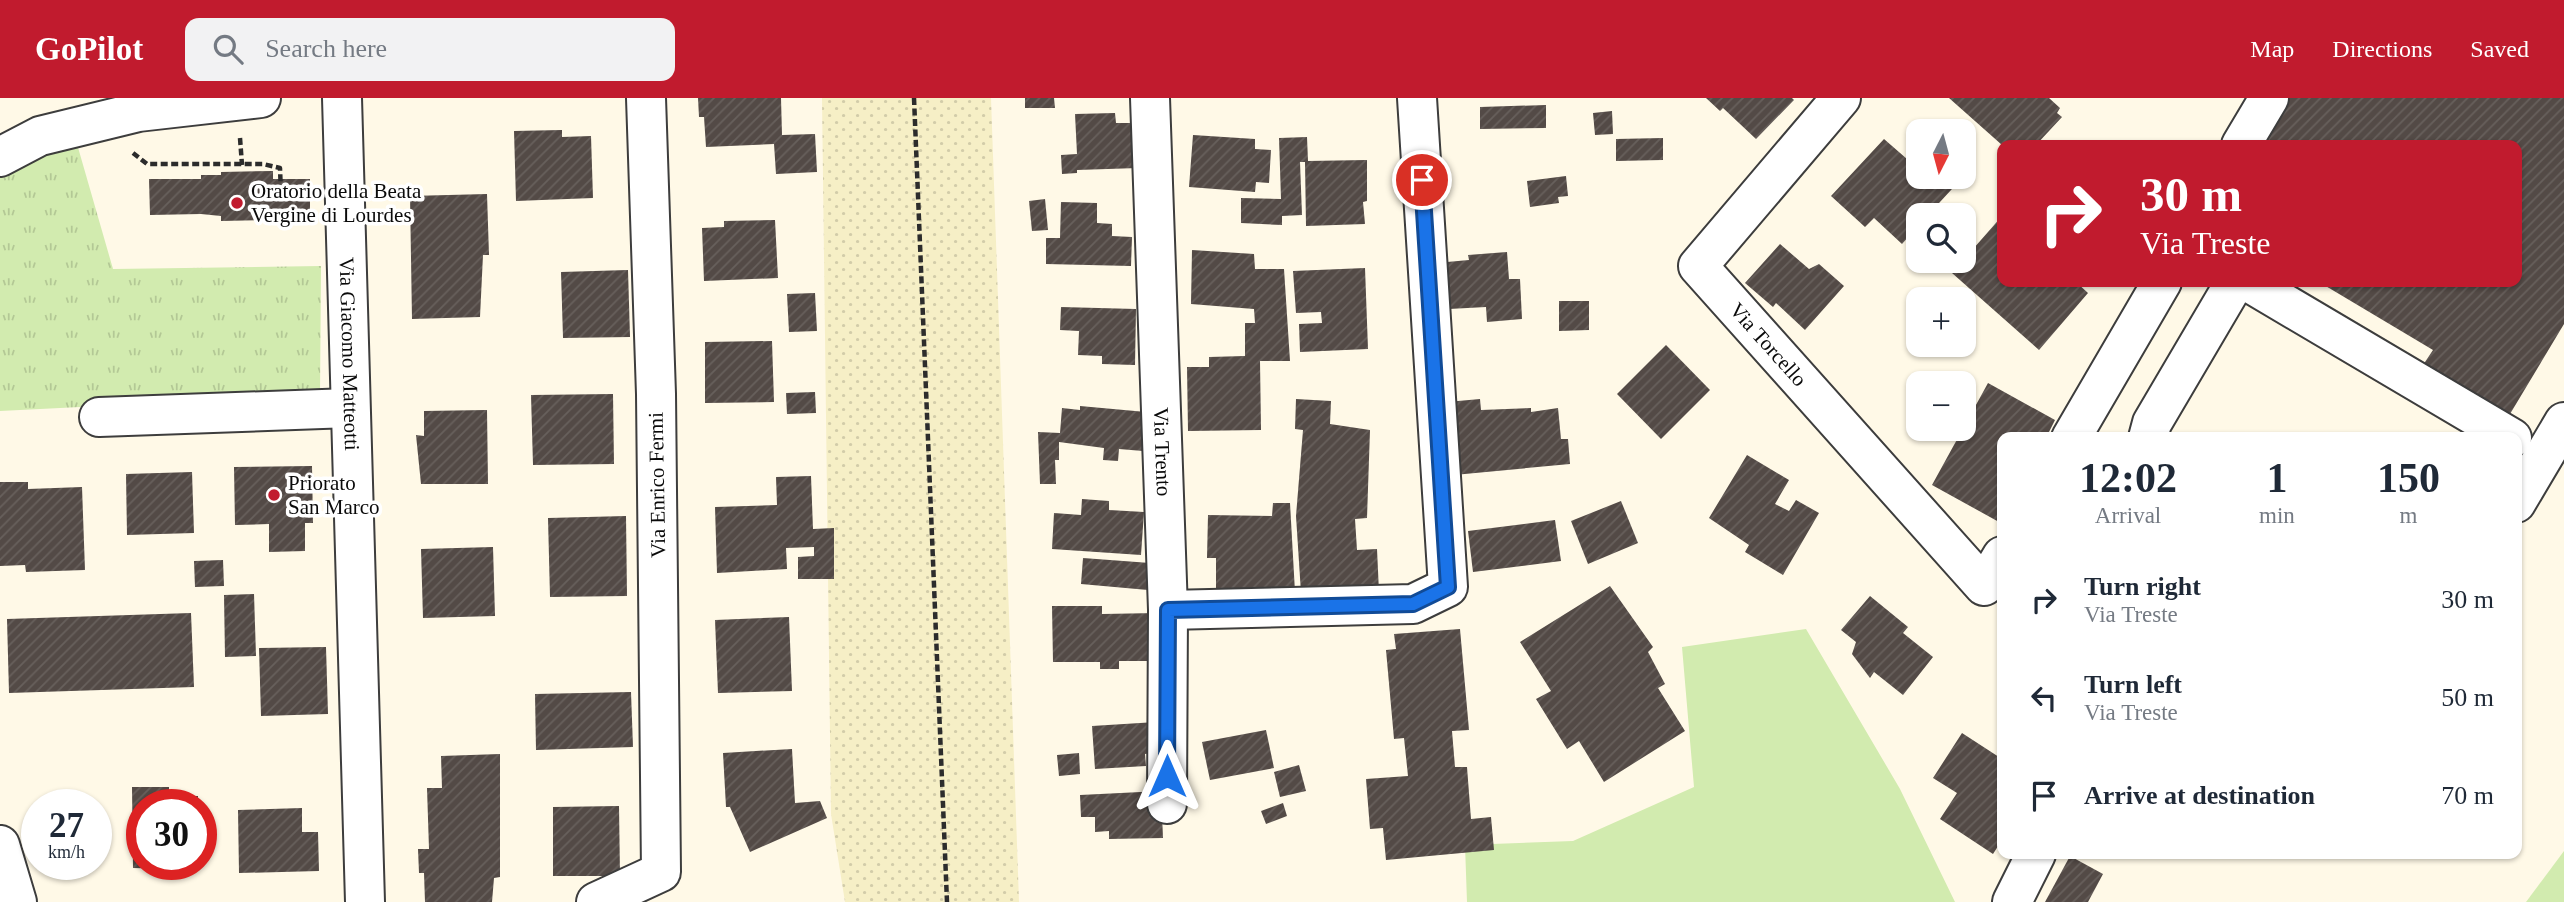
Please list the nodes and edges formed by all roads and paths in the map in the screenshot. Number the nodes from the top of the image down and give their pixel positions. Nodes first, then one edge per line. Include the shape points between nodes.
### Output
1 (261, 98) edge
2 (342, 98) edge
3 (646, 98) edge
4 (914, 98) edge
5 (1150, 98) edge
6 (1417, 98) edge
7 (1842, 98) edge
8 (2269, 98) edge
9 (2244, 140) edge
10 (130, 148) dead end
11 (0, 157) edge
12 (320, 192) dead end
13 (273, 194) dead end
14 (281, 194) junction
15 (2159, 287) edge
16 (2232, 287) edge
17 (2256, 287) edge
18 (350, 408) junction
19 (99, 418) dead end
20 (2564, 422) edge
21 (2074, 432) edge
22 (2150, 432) edge
23 (2502, 432) edge
24 (2534, 451) edge
25 (2522, 486) edge
26 (1996, 584) edge
27 (1168, 610) junction
28 (1167, 804) dead end
29 (0, 845) edge
30 (2034, 859) edge
31 (17, 902) edge
32 (365, 902) edge
33 (596, 902) edge
34 (947, 902) edge
35 (2012, 902) edge

1 - 11 street via 138,112 40,135
2 - 18 street, Via Giacomo Matteotti
3 - 33 street, Via Enrico Fermi via 656,394 661,872
4 - 34 path
5 - 27 street, Via Trento
6 - 27 street via 1448,587 1413,604
7 - 26 street, Via Torcello via 1698,266
8 - 9 street
10 - 14 path via 147,164 280,168
12 - 14 path
13 - 14 path
15 - 21 street
16 - 22 street
17 - 23 street
18 - 19 street
18 - 32 street, Via Giacomo Matteotti
20 - 24 street
24 - 25 street
27 - 28 street, Via Trento
29 - 31 street
30 - 35 street

